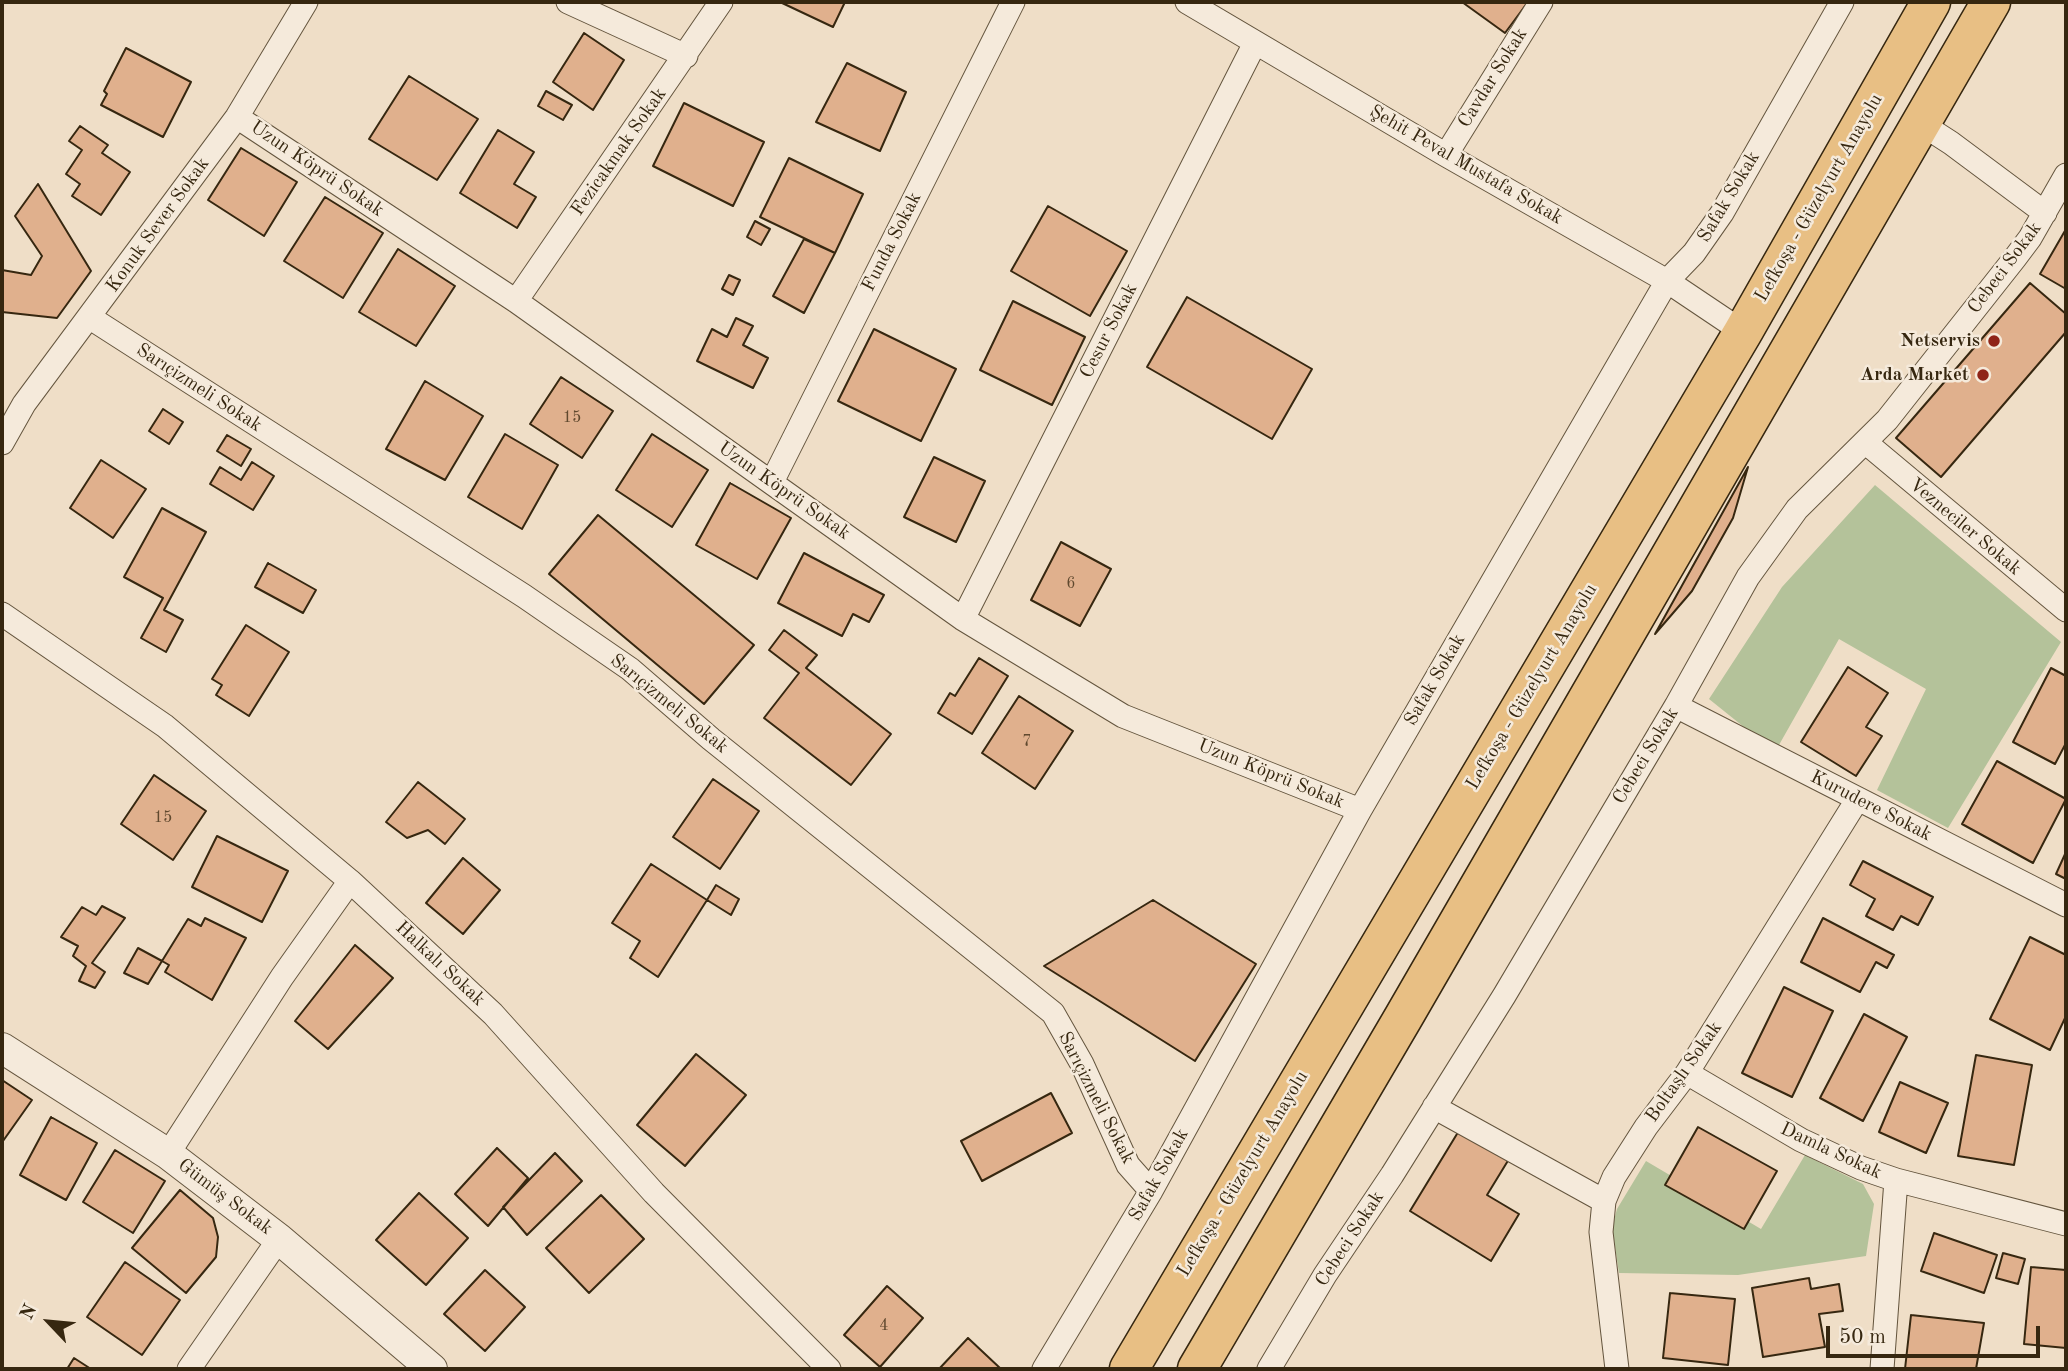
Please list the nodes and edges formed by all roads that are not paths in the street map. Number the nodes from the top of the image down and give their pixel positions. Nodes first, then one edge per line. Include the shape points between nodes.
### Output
1 (306, 2) edge
2 (568, 2) edge
3 (722, 2) edge
4 (1013, 2) edge
5 (1186, 2) edge
6 (1541, 2) edge
7 (1842, 2) edge
8 (1931, 2) edge
9 (1991, 2) edge
10 (1255, 43) junction
11 (686, 56) junction
12 (237, 117) junction
13 (1920, 124) junction
14 (1446, 155) junction
15 (2066, 175) edge
16 (2045, 213) junction
17 (1667, 281) junction
18 (516, 301) junction
19 (89, 317) junction
20 (1743, 332) junction
21 (1865, 442) junction
22 (2, 443) edge
23 (772, 482) junction
24 (2066, 610) edge
25 (2, 614) edge
26 (963, 619) junction
27 (1676, 706) junction
28 (1857, 800) junction
29 (1360, 810) junction
30 (350, 881) junction
31 (2066, 905) edge
32 (2, 1048) edge
33 (1687, 1073) junction
34 (1434, 1108) junction
35 (168, 1154) junction
36 (1896, 1180) junction
37 (1151, 1191) junction
38 (1604, 1201) junction
39 (2066, 1224) edge
40 (279, 1239) junction
41 (189, 1369) edge
42 (432, 1369) edge
43 (829, 1369) edge
44 (1044, 1369) edge
45 (1129, 1369) edge
46 (1197, 1369) edge
47 (1269, 1369) edge
48 (1617, 1369) edge
49 (1882, 1369) edge

1 - 12 street, Konuk Sever Sokak
2 - 11 street
3 - 11 street, Fezicakmak Sokak
4 - 23 street, Funda Sokak
5 - 10 street, Şehit Peval Mustafa Sokak
6 - 14 street, Cavdar Sokak
7 - 17 street, Safak Sokak via 1722,213
8 - 20 highway, Lefkoşa - Güzelyurt Anayolu
9 - 13 highway
10 - 14 street, Şehit Peval Mustafa Sokak
10 - 26 street, Cesur Sokak
11 - 18 street, Fezicakmak Sokak
12 - 18 street, Uzun Köprü Sokak
12 - 19 street, Konuk Sever Sokak
13 - 16 street
13 - 46 highway
14 - 17 street, Şehit Peval Mustafa Sokak
15 - 16 street, Cebeci Sokak
16 - 21 street, Cebeci Sokak via 2015,258
17 - 20 street, Şehit Peval Mustafa Sokak
17 - 29 street, Safak Sokak
18 - 23 street, Uzun Köprü Sokak
19 - 22 street, Konuk Sever Sokak via 24,404
19 - 37 street, Sarıçizmeli Sokak via 630,669 1053,1013 1082,1064 1128,1166
20 - 45 highway, Lefkoşa - Güzelyurt Anayolu
21 - 24 street, Vezneciler Sokak
21 - 27 street, Cebeci Sokak via 1797,509 1771,542
23 - 26 street, Uzun Köprü Sokak
25 - 30 street, Halkalı Sokak via 165,726
26 - 29 street, Uzun Köprü Sokak via 1123,716
27 - 28 street, Kurudere Sokak
27 - 34 street, Cebeci Sokak
28 - 31 street, Kurudere Sokak
28 - 33 street, Boltaşlı Sokak
29 - 37 street, Safak Sokak
30 - 35 street
30 - 43 street, Halkalı Sokak via 493,1014 654,1192
32 - 35 street, Gümüş Sokak
33 - 36 street, Damla Sokak via 1801,1140
33 - 38 street, Boltaşlı Sokak via 1646,1126
34 - 38 street
34 - 47 street, Cebeci Sokak
35 - 40 street, Gümüş Sokak
36 - 39 street, Damla Sokak
36 - 49 street
37 - 44 street, Safak Sokak
38 - 48 street, Boltaşlı Sokak via 1601,1232
40 - 41 street
40 - 42 street, Gümüş Sokak

